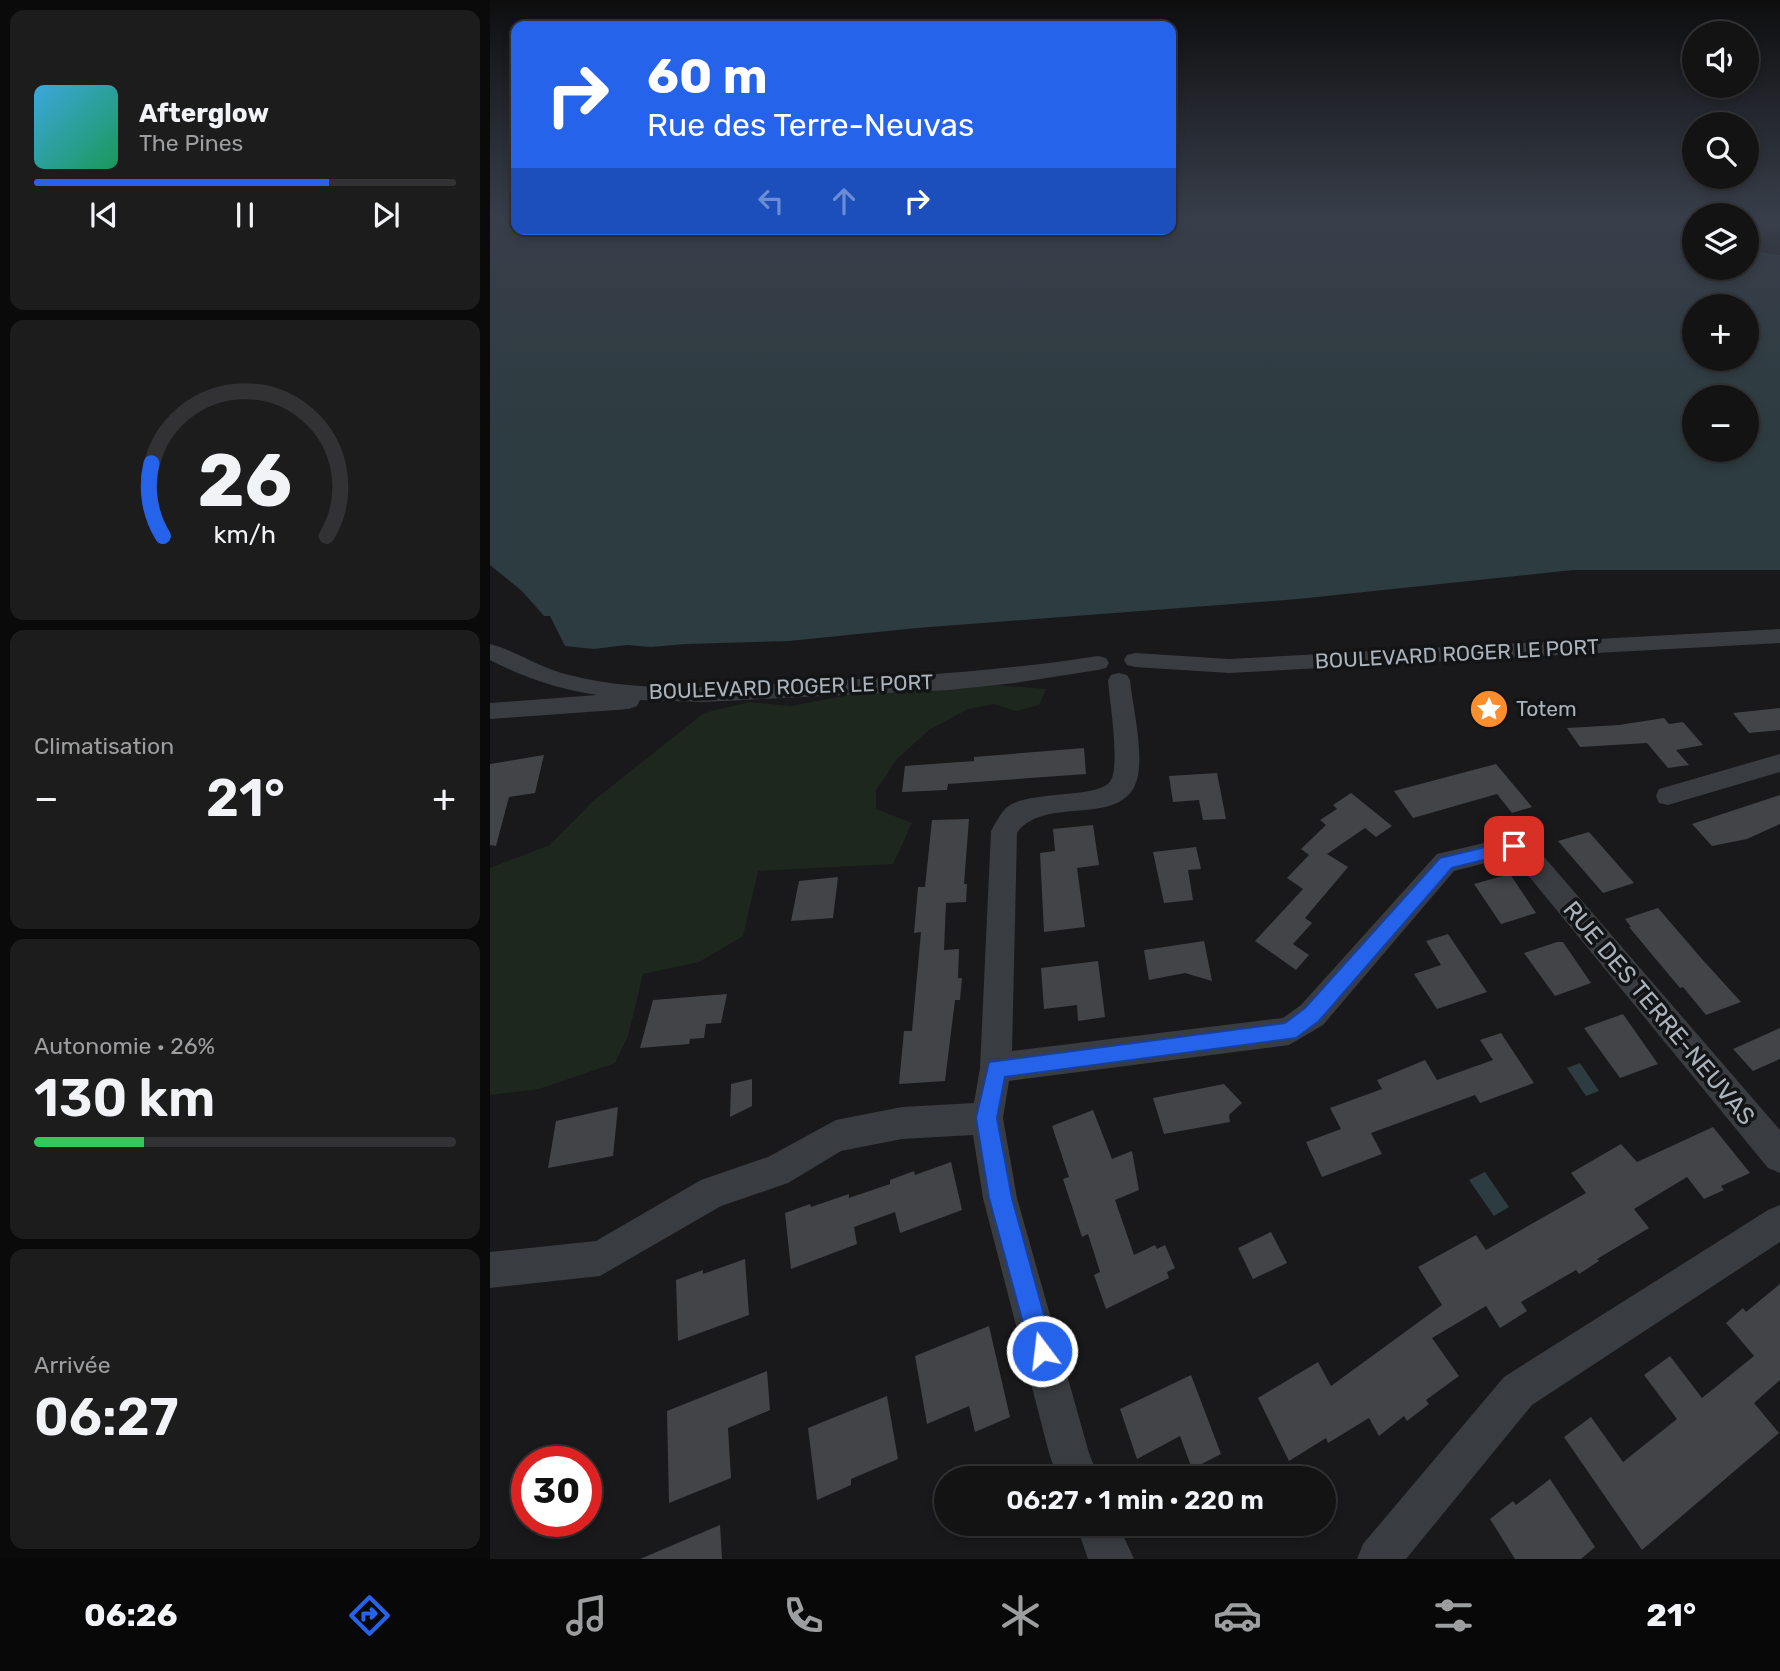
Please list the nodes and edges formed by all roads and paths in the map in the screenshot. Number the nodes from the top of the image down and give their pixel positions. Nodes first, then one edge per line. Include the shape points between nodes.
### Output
1 (1780, 636) edge
2 (491, 653) edge
3 (1117, 668) junction
4 (647, 693) junction
5 (490, 711) edge
6 (1780, 763) edge
7 (1668, 796) dead end
8 (996, 1068) junction
9 (987, 1118) junction
10 (1780, 1156) edge
11 (1780, 1222) edge
12 (490, 1270) edge
13 (1074, 1466) edge
14 (1101, 1536) edge
15 (1114, 1559) edge
16 (1378, 1559) edge

1 - 3 street, BOULEVARD ROGER LE PORT via 1523,652
2 - 4 street, BOULEVARD ROGER LE PORT via 523,669 572,682
3 - 4 street, BOULEVARD ROGER LE PORT via 712,694
3 - 8 street via 1127,767 1124,787 1109,798 1025,807 1008,820 1004,831
4 - 5 street via 629,701 591,706
6 - 7 street
8 - 9 street
8 - 10 street, RUE DES TERRE-NEUVAS via 1289,1031 1312,1014 1446,862 1514,846 1536,866
9 - 12 street via 902,1123 836,1136 776,1171 713,1192 600,1258
9 - 13 street via 1000,1198
11 - 16 street via 1518,1391
14 - 15 street

